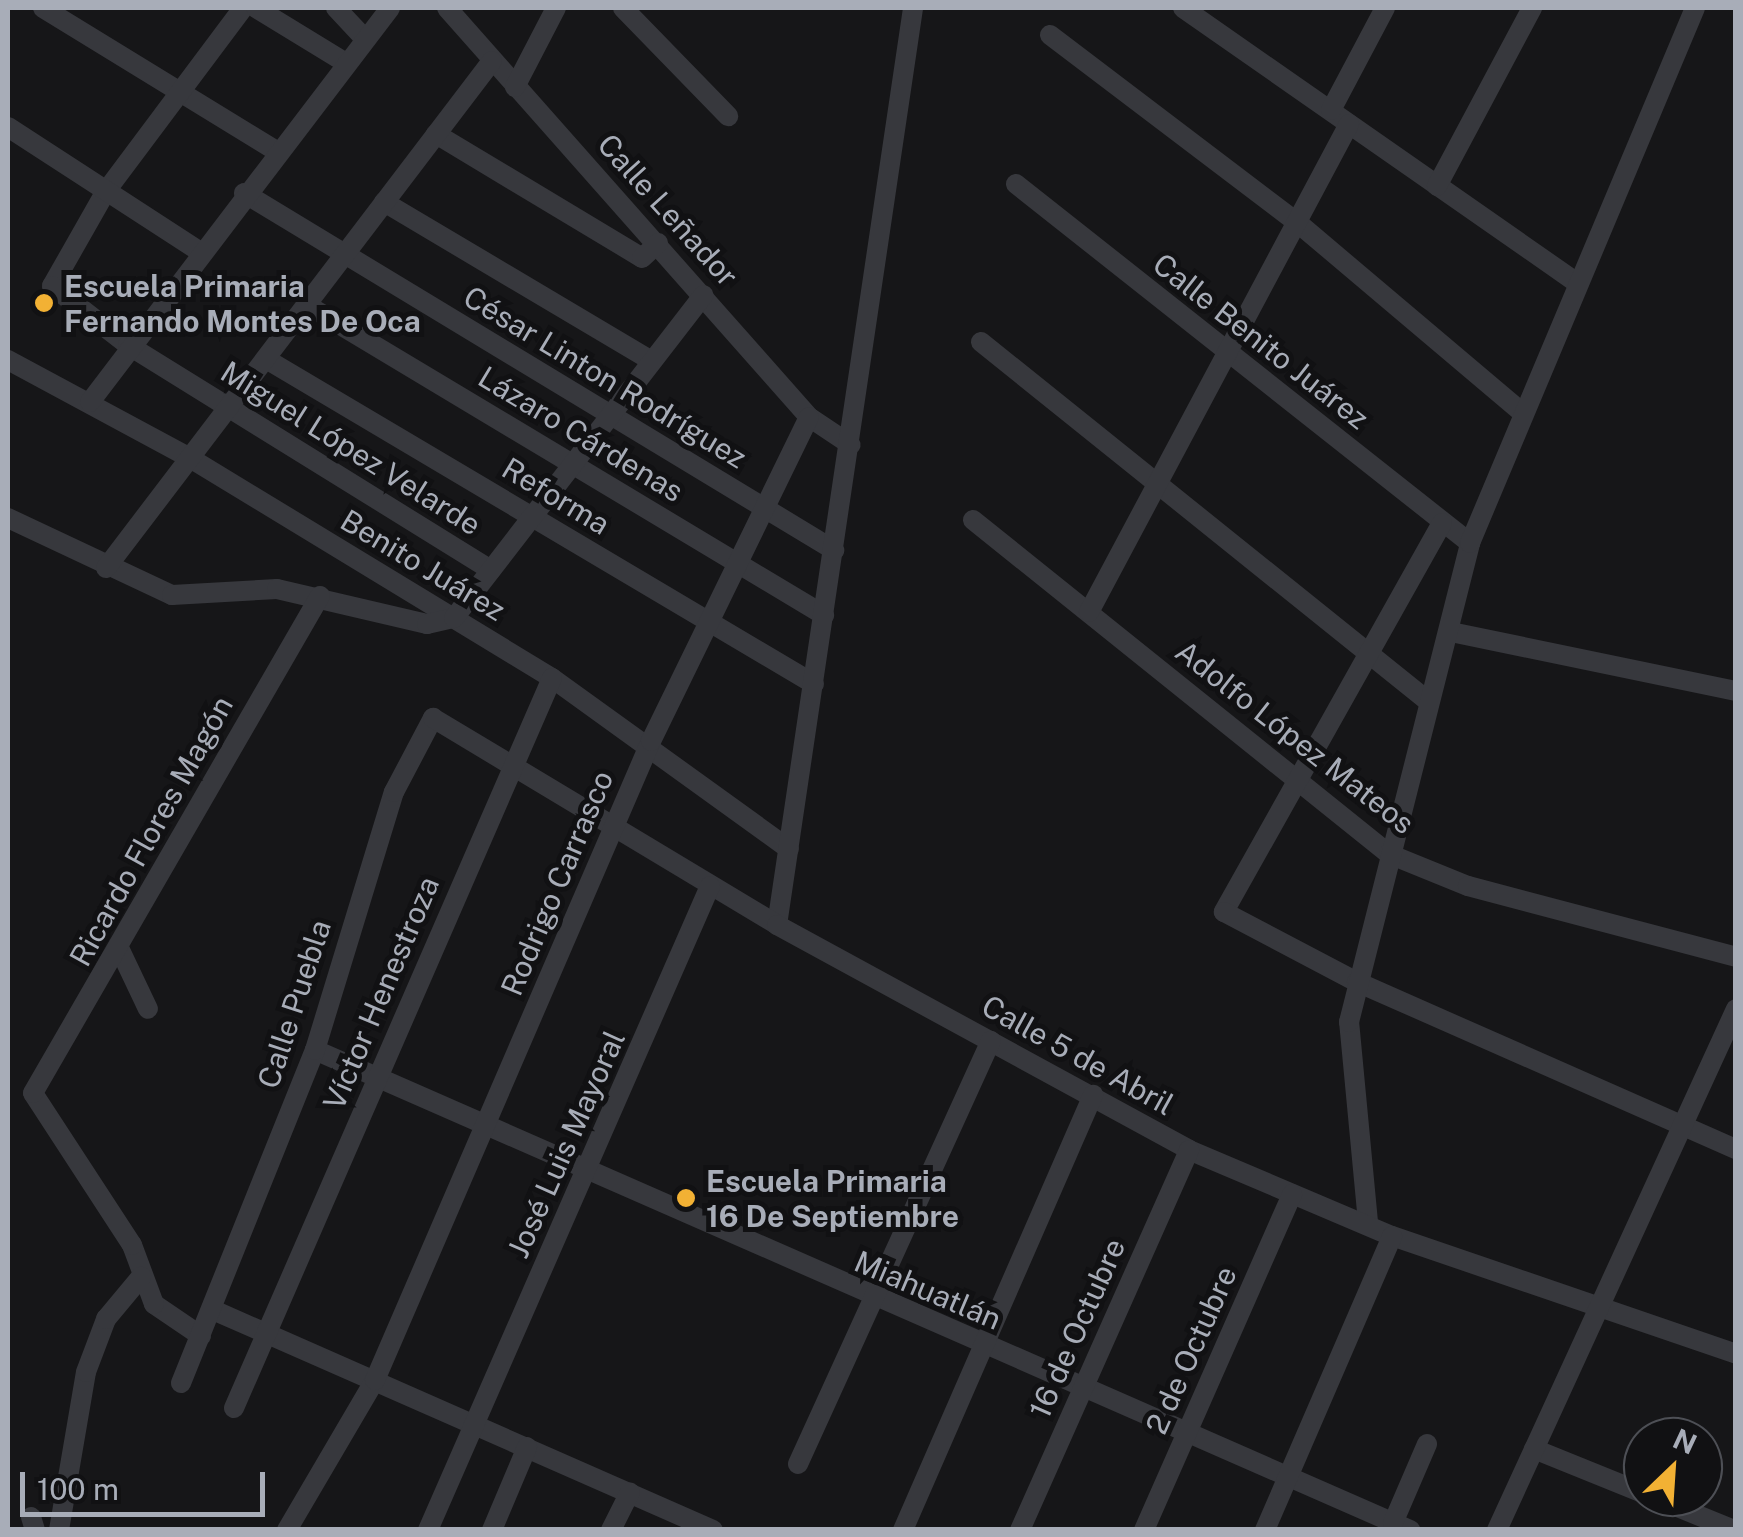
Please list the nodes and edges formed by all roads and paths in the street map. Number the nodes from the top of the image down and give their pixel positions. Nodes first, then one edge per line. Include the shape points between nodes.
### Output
1 (43, 8) edge
2 (243, 8) edge
3 (256, 8) edge
4 (336, 8) edge
5 (390, 8) edge
6 (447, 8) edge
7 (556, 8) edge
8 (623, 8) edge
9 (913, 8) edge
10 (1184, 8) edge
11 (1385, 8) edge
12 (1532, 8) edge
13 (1695, 8) edge
14 (1050, 34) dead end
15 (364, 40) junction
16 (492, 61) junction
17 (346, 62) junction
18 (515, 87) junction
19 (179, 91) junction
20 (1331, 110) junction
21 (728, 116) dead end
22 (1350, 124) junction
23 (8, 127) edge
24 (436, 134) junction
25 (276, 151) junction
26 (1016, 184) dead end
27 (1437, 186) junction
28 (106, 191) junction
29 (244, 193) junction
30 (384, 202) junction
31 (1298, 223) junction
32 (658, 243) junction
33 (198, 252) junction
34 (343, 257) junction
35 (1576, 281) junction
36 (704, 295) junction
37 (307, 305) junction
38 (981, 342) dead end
39 (128, 345) junction
40 (1227, 353) junction
41 (266, 359) junction
42 (8, 360) edge
43 (650, 360) junction
44 (90, 402) junction
45 (228, 408) junction
46 (1518, 410) junction
47 (610, 413) junction
48 (810, 418) junction
49 (851, 445) junction
50 (190, 458) junction
51 (572, 464) junction
52 (1156, 486) junction
53 (761, 505) junction
54 (532, 516) junction
55 (8, 518) edge
56 (973, 520) dead end
57 (1442, 522) junction
58 (1470, 543) junction
59 (834, 550) junction
60 (733, 561) junction
61 (106, 568) junction
62 (491, 570) junction
63 (320, 596) junction
64 (1089, 612) junction
65 (824, 615) junction
66 (454, 618) junction
67 (706, 621) junction
68 (1452, 632) junction
69 (1371, 653) junction
70 (552, 678) junction
71 (814, 684) junction
72 (1736, 691) edge
73 (1429, 702) junction
74 (433, 718) joint
75 (651, 741) junction
76 (512, 766) junction
77 (1298, 780) junction
78 (615, 826) junction
79 (789, 849) junction
80 (1390, 854) junction
81 (710, 886) junction
82 (777, 925) junction
83 (120, 950) junction
84 (1736, 957) edge
85 (1356, 982) junction
86 (148, 1008) dead end
87 (1736, 1009) edge
88 (990, 1041) junction
89 (315, 1050) junction
90 (376, 1082) junction
91 (1092, 1095) junction
92 (1682, 1124) junction
93 (483, 1130) junction
94 (1736, 1149) edge
95 (1189, 1150) junction
96 (585, 1175) junction
97 (1292, 1194) junction
98 (1368, 1222) junction
99 (1392, 1236) junction
100 (142, 1278) junction
101 (878, 1300) junction
102 (1599, 1304) junction
103 (213, 1310) junction
104 (268, 1334) junction
105 (202, 1336) junction
106 (984, 1346) junction
107 (1736, 1354) edge
108 (375, 1380) junction
109 (181, 1383) dead end
110 (1082, 1389) junction
111 (234, 1408) dead end
112 (475, 1425) junction
113 (1186, 1436) junction
114 (1427, 1444) dead end
115 (526, 1448) junction
116 (1534, 1449) junction
117 (798, 1464) dead end
118 (1286, 1479) junction
119 (1623, 1485) edge
120 (630, 1492) junction
121 (1702, 1517) edge
122 (1402, 1526) edge
123 (59, 1530) edge
124 (287, 1530) edge
125 (428, 1530) edge
126 (492, 1530) edge
127 (610, 1530) edge
128 (713, 1530) edge
129 (903, 1530) edge
130 (1020, 1530) edge
131 (1144, 1530) edge
132 (1264, 1530) edge
133 (1497, 1530) edge
134 (1734, 1530) edge

1 - 19 street
2 - 19 street
3 - 17 street
4 - 15 street
5 - 15 street
6 - 16 street, Calle Leñador
7 - 18 street
8 - 21 street
9 - 49 street
10 - 20 street
11 - 20 street
12 - 27 street
13 - 35 street
14 - 31 street
15 - 17 street
16 - 18 street, Calle Leñador
16 - 24 street
17 - 25 street
18 - 32 street, Calle Leñador
19 - 25 street
19 - 28 street
20 - 22 street
22 - 27 street
22 - 31 street
23 - 28 street
24 - 30 street
24 - 32 street via 642,258
25 - 29 street
26 - 40 street, Calle Benito Juárez
27 - 35 street
28 - 33 street
28 - 39 street, Miguel López Velarde via 52,286
29 - 33 street
29 - 34 street, César Linton Rodríguez
30 - 34 street
30 - 43 street
31 - 40 street
31 - 46 street
32 - 36 street, Calle Leñador
33 - 39 street
34 - 37 street
34 - 47 street, César Linton Rodríguez
35 - 46 street
36 - 43 street
36 - 48 street, Calle Leñador
37 - 41 street
37 - 51 street, Lázaro Cárdenas
38 - 52 street
39 - 44 street
39 - 45 street, Miguel López Velarde
40 - 52 street
40 - 57 street, Calle Benito Juárez
41 - 45 street
41 - 54 street, Reforma
42 - 44 street, Benito Juárez
43 - 47 street
44 - 50 street, Benito Juárez
45 - 50 street
45 - 62 street, Miguel López Velarde
46 - 58 street
47 - 51 street
47 - 53 street, César Linton Rodríguez
48 - 49 street, Calle Leñador
48 - 53 street, Rodrigo Carrasco
49 - 59 street
50 - 61 street
50 - 66 street, Benito Juárez
51 - 54 street
51 - 60 street, Lázaro Cárdenas
52 - 64 street
52 - 69 street
53 - 59 street, César Linton Rodríguez
53 - 60 street, Rodrigo Carrasco
54 - 62 street
54 - 67 street, Reforma
55 - 61 street
56 - 64 street, Adolfo López Mateos
57 - 58 street, Calle Benito Juárez
57 - 69 street
58 - 68 street
59 - 65 street
60 - 65 street, Lázaro Cárdenas
60 - 67 street, Rodrigo Carrasco
61 - 63 street via 172,595 277,589
62 - 66 street
63 - 66 street via 428,624
63 - 83 street, Ricardo Flores Magón
64 - 77 street, Adolfo López Mateos
65 - 71 street
66 - 70 street, Benito Juárez
67 - 71 street, Reforma
67 - 75 street, Rodrigo Carrasco
68 - 72 street
68 - 73 street
69 - 73 street
69 - 77 street
70 - 75 street, Benito Juárez
70 - 76 street, Víctor Henestroza
71 - 79 street
73 - 80 street
74 - 76 street, Calle 5 de Abril
74 - 89 street, Calle Puebla via 394,792
75 - 78 street, Rodrigo Carrasco
75 - 79 street, Benito Juárez
76 - 78 street, Calle 5 de Abril
76 - 90 street, Víctor Henestroza
77 - 80 street, Adolfo López Mateos
77 - 85 street via 1224,912
78 - 81 street, Calle 5 de Abril
78 - 93 street, Rodrigo Carrasco
79 - 82 street
80 - 84 street, Adolfo López Mateos via 1468,886
80 - 85 street
81 - 82 street, Calle 5 de Abril
81 - 96 street, José Luis Mayoral
82 - 88 street, Calle 5 de Abril
83 - 86 street
83 - 100 street, Ricardo Flores Magón via 33,1093 132,1244
85 - 92 street
85 - 98 street via 1349,1022
87 - 92 street
88 - 91 street, Calle 5 de Abril
88 - 101 street
89 - 90 street, Miahuatlán
89 - 103 street, Calle Puebla
90 - 93 street, Miahuatlán
90 - 104 street, Víctor Henestroza
91 - 95 street, Calle 5 de Abril
91 - 106 street
92 - 94 street
92 - 102 street
93 - 96 street, Miahuatlán
93 - 108 street, Rodrigo Carrasco
95 - 97 street, Calle 5 de Abril
95 - 110 street, 16 de Octubre
96 - 101 street, Miahuatlán
96 - 112 street, José Luis Mayoral
97 - 98 street, Calle 5 de Abril
97 - 113 street, 2 de Octubre
98 - 99 street, Calle 5 de Abril
99 - 102 street, Calle 5 de Abril
99 - 118 street
100 - 105 street via 154,1304
100 - 123 street via 106,1319 86,1372
101 - 106 street, Miahuatlán
101 - 117 street
102 - 107 street, Calle 5 de Abril
102 - 116 street
103 - 104 street
103 - 105 street, Calle Puebla
104 - 108 street
104 - 111 street, Víctor Henestroza
105 - 109 street, Calle Puebla
106 - 110 street, Miahuatlán
106 - 129 street
108 - 112 street
108 - 124 street, Rodrigo Carrasco
110 - 113 street, Miahuatlán
110 - 130 street, 16 de Octubre
112 - 115 street
112 - 125 street
113 - 118 street, Miahuatlán
113 - 131 street, 2 de Octubre
114 - 122 street
115 - 120 street
115 - 126 street
116 - 119 street
116 - 133 street
118 - 122 street, Miahuatlán
118 - 132 street
120 - 127 street
120 - 128 street
121 - 134 street

